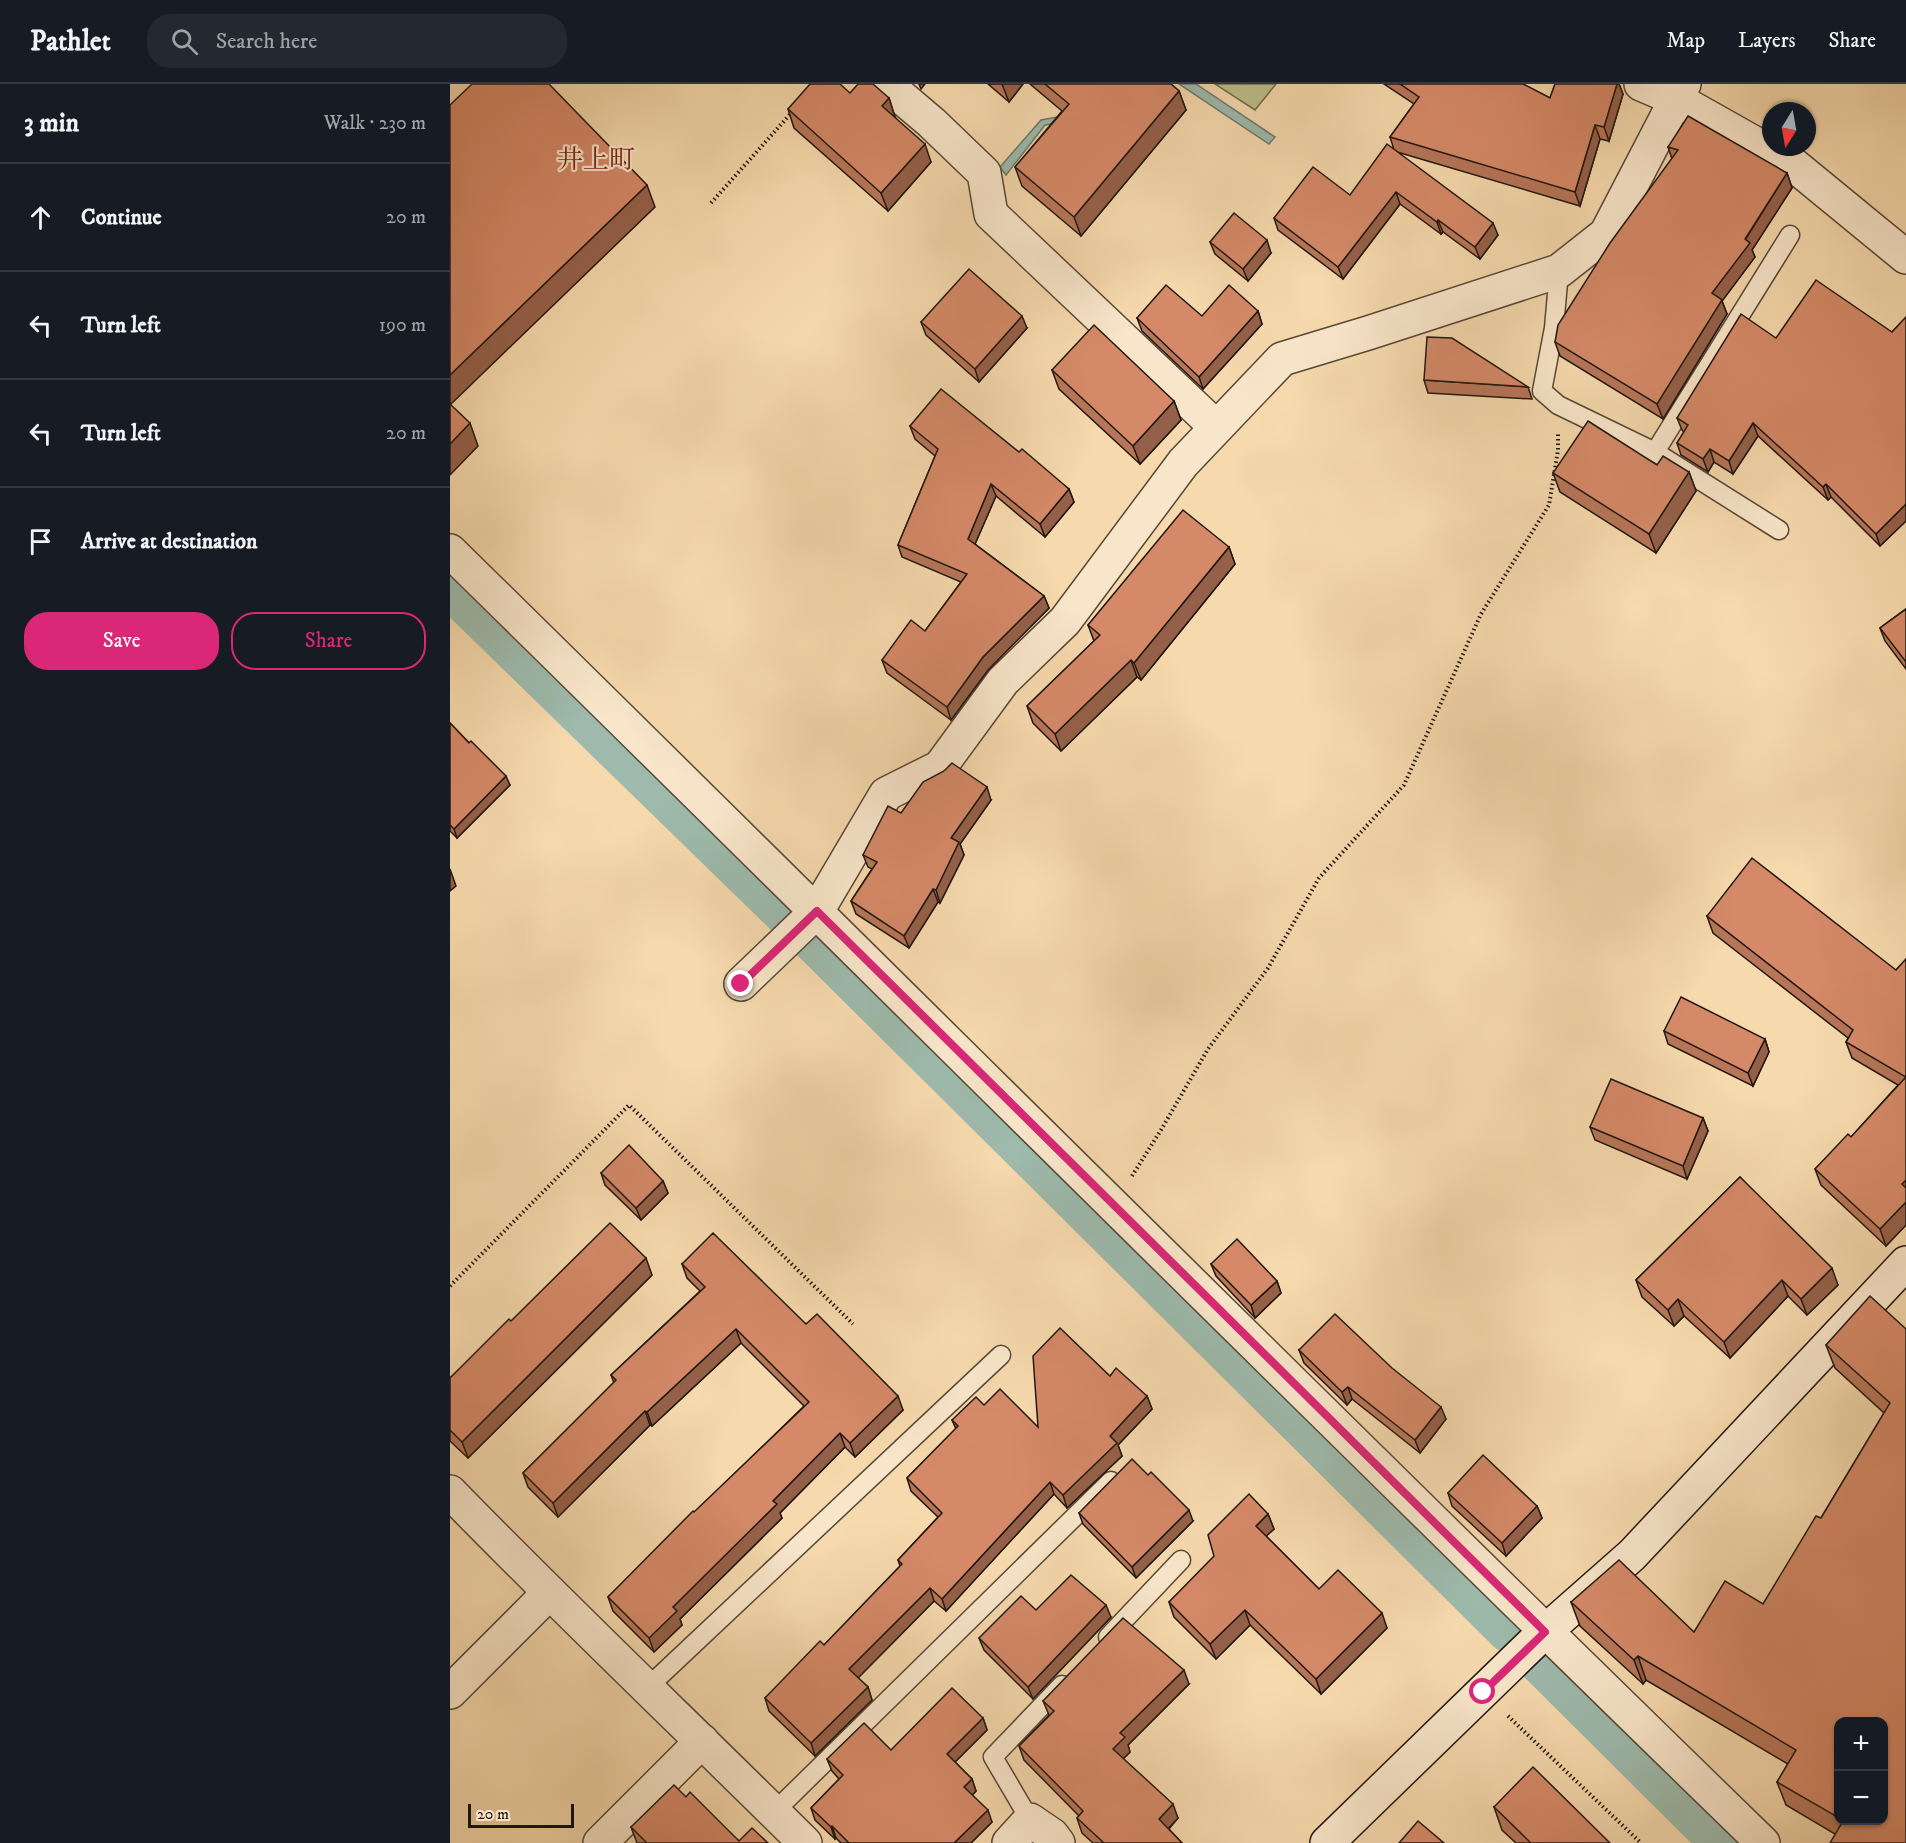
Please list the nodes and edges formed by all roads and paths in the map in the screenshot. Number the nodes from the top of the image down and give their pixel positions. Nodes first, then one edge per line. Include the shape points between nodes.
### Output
1 (886, 84) edge
2 (1641, 84) edge
3 (1680, 92) edge
4 (794, 109) edge
5 (711, 202) dead end
6 (1790, 235) dead end
7 (1906, 257) edge
8 (1559, 272) junction
9 (1558, 405) junction
10 (1216, 428) junction
11 (1655, 452) junction
12 (1779, 530) dead end
13 (450, 551) edge
14 (817, 911) junction
15 (741, 984) dead end
16 (1114, 1204) junction
17 (1906, 1263) edge
18 (450, 1286) edge
19 (854, 1324) dead end
20 (1001, 1355) dead end
21 (1126, 1466) edge
22 (450, 1492) edge
23 (1181, 1560) dead end
24 (549, 1593) junction
25 (1545, 1632) junction
26 (1099, 1646) edge
27 (1075, 1671) edge
28 (648, 1687) junction
29 (450, 1692) edge
30 (1483, 1692) junction
31 (702, 1741) junction
32 (774, 1812) junction
33 (1019, 1831) edge
34 (600, 1843) edge
35 (806, 1843) edge
36 (1058, 1843) edge
37 (1327, 1843) edge
38 (1641, 1843) edge
39 (1763, 1843) edge

1 - 10 street via 984,173 991,214
2 - 3 street
3 - 7 street via 1795,166
3 - 8 street via 1606,234
4 - 5 path
6 - 11 lane
8 - 9 lane via 1542,391
8 - 10 street via 1282,359
9 - 11 lane
9 - 16 path via 1558,450 1549,505 1480,614 1404,785 1319,878 1268,968 1208,1048
10 - 14 street via 1182,463 1065,621 1003,681 940,767 886,794
11 - 12 lane
13 - 14 street
14 - 15 street
14 - 16 street
16 - 25 street
17 - 25 street via 1632,1555
18 - 19 path via 629,1105
20 - 28 lane
21 - 32 lane
22 - 24 street
23 - 26 lane
24 - 28 street
24 - 29 street
25 - 30 street
25 - 39 street
27 - 33 lane via 993,1757
28 - 31 street
30 - 37 street
30 - 38 path
31 - 32 street
31 - 34 street
32 - 35 street
33 - 36 street via 1052,1835

